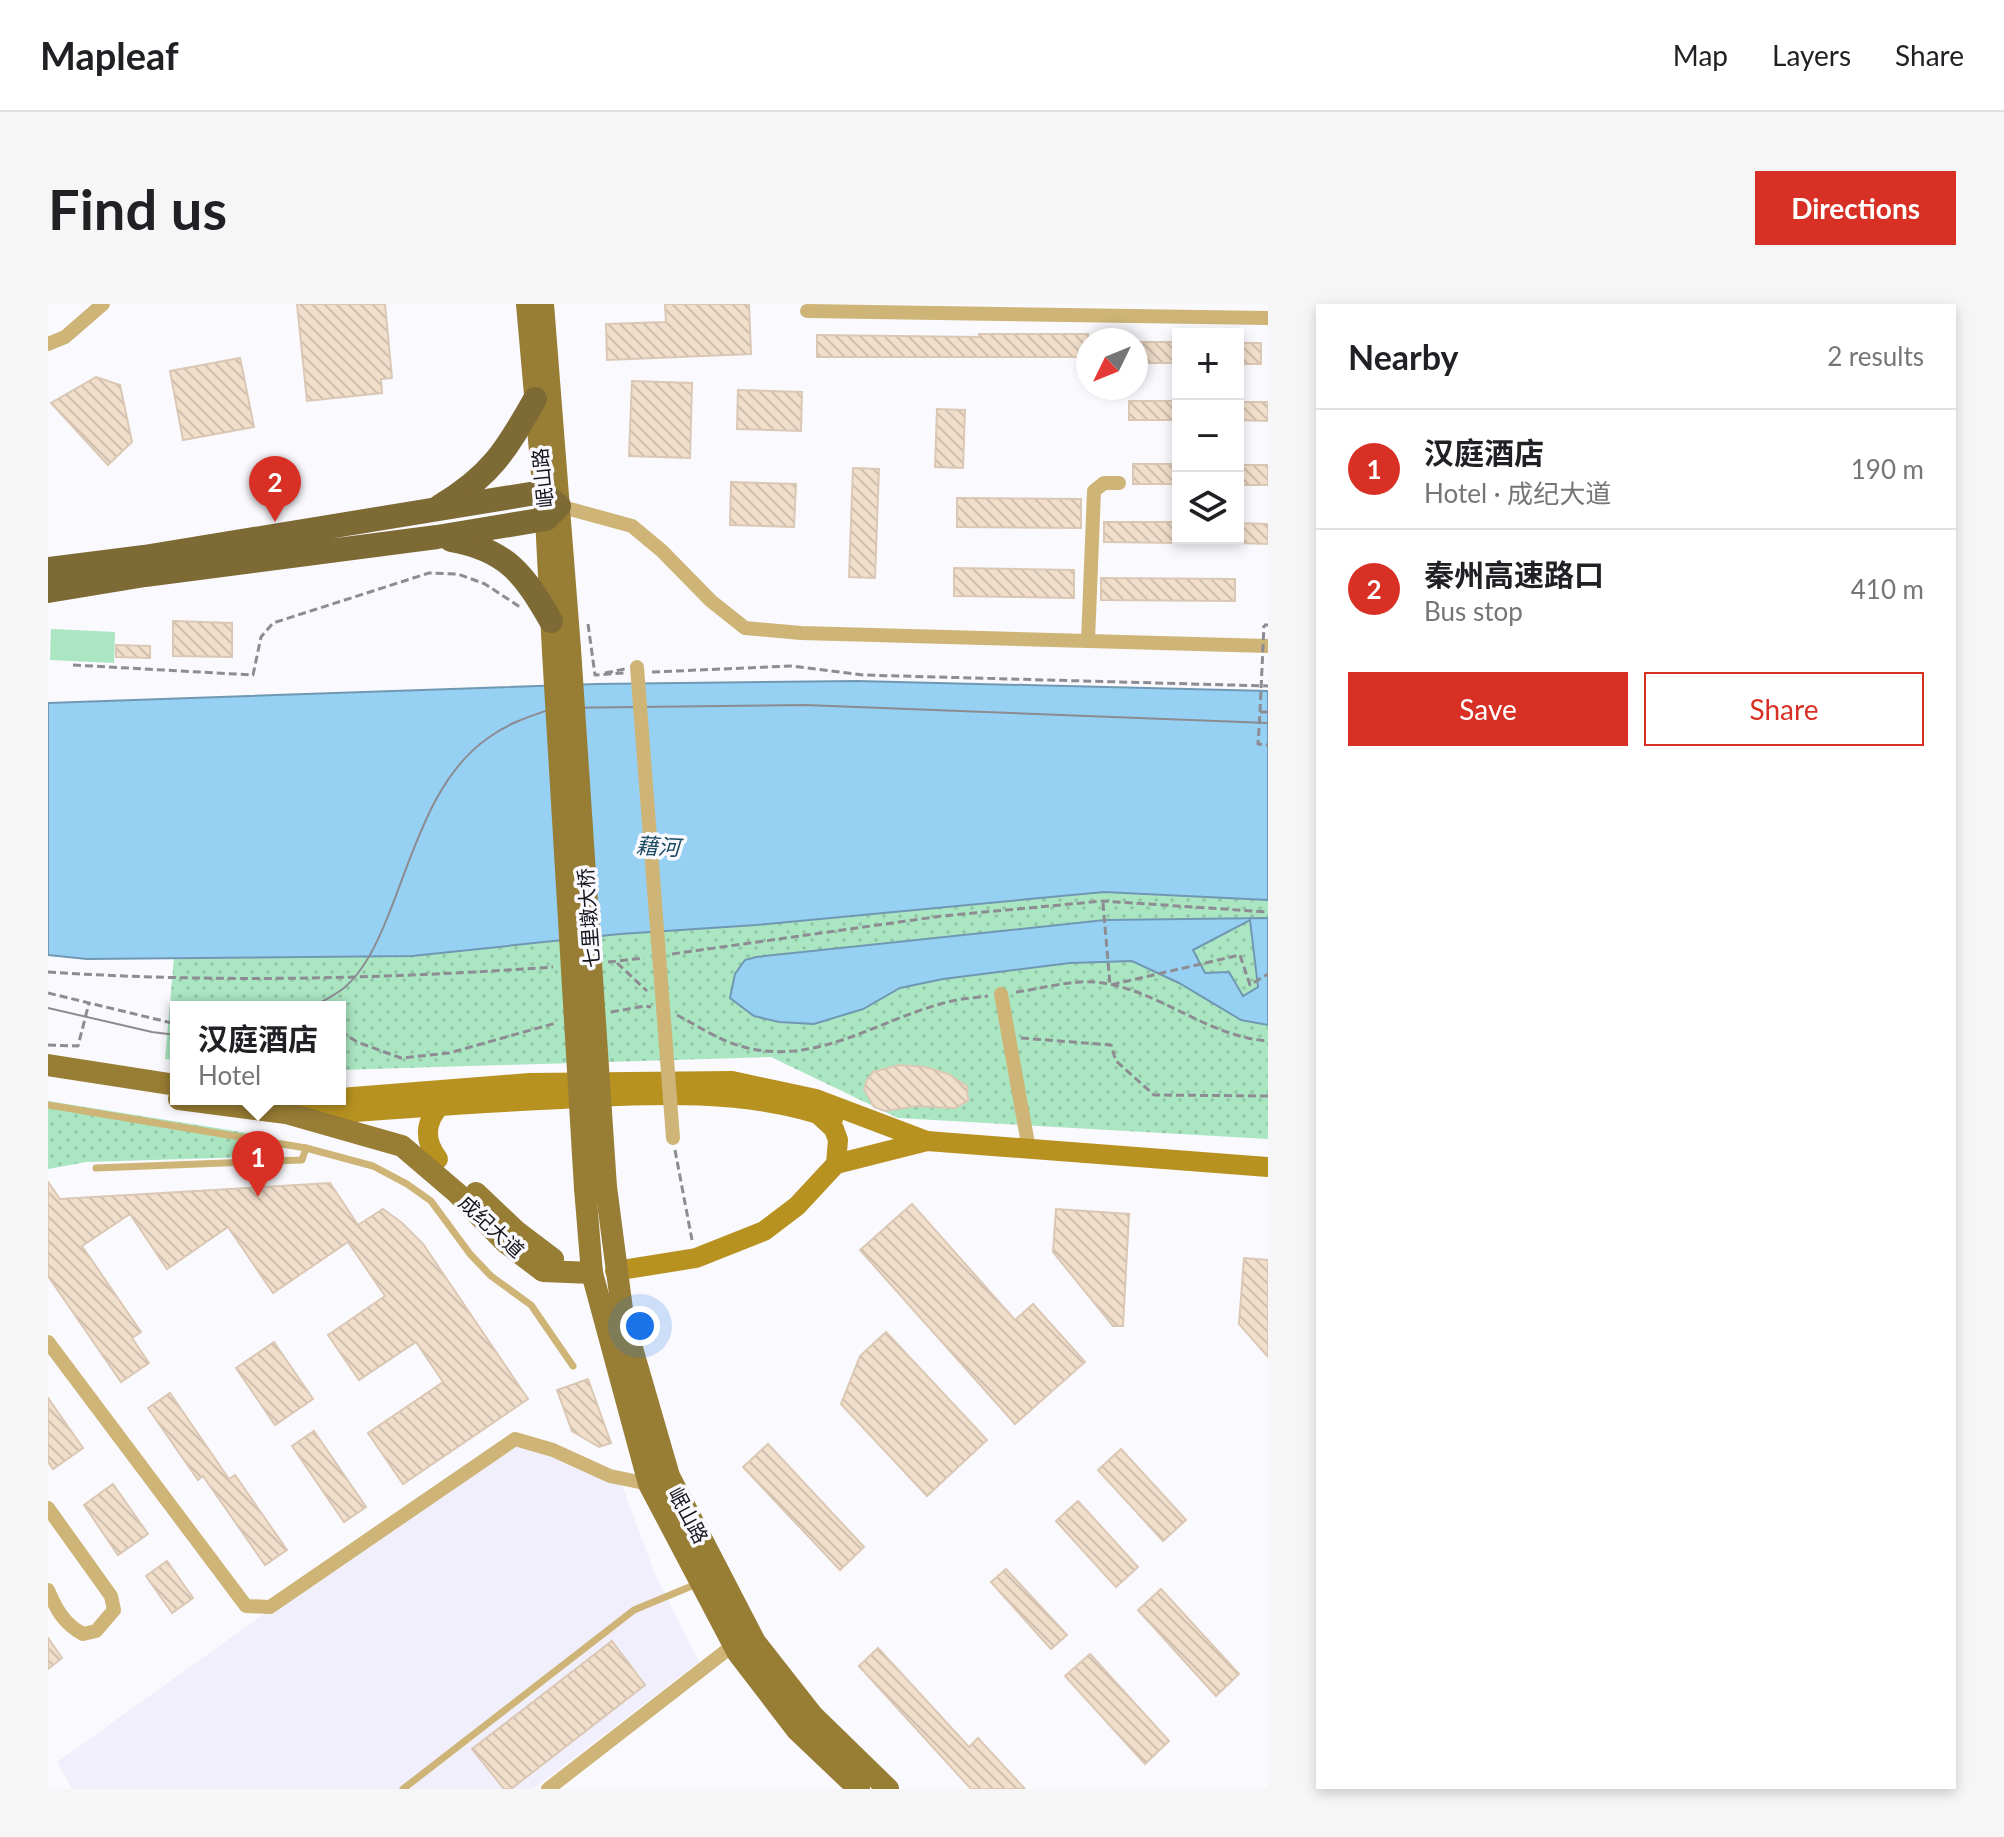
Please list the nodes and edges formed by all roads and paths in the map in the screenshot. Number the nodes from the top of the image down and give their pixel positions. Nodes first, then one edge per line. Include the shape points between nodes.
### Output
1 (103, 304) edge
2 (527, 304) edge
3 (543, 304) edge
4 (807, 311) dead end
5 (1268, 318) edge
6 (48, 344) edge
7 (535, 399) junction
8 (1119, 483) dead end
9 (549, 506) junction
10 (432, 511) junction
11 (437, 537) junction
12 (48, 569) edge
13 (48, 591) edge
14 (520, 607) dead end
15 (587, 616) dead end
16 (551, 621) junction
17 (1266, 625) edge
18 (1088, 641) junction
19 (1268, 646) edge
20 (562, 651) junction
21 (73, 665) dead end
22 (634, 671) junction
23 (595, 675) junction
24 (1268, 686) edge
25 (1260, 712) junction
26 (1268, 712) edge
27 (1268, 745) edge
28 (1103, 901) dead end
29 (616, 962) dead end
30 (1268, 974) edge
31 (1110, 985) junction
32 (48, 993) edge
33 (649, 993) dead end
34 (1001, 994) junction
35 (89, 1003) junction
36 (658, 1009) dead end
37 (671, 1012) dead end
38 (602, 1014) dead end
39 (559, 1022) dead end
40 (170, 1023) edge
41 (346, 1035) edge
42 (1009, 1037) junction
43 (1268, 1041) edge
44 (48, 1045) edge
45 (48, 1065) edge
46 (48, 1080) edge
47 (170, 1084) edge
48 (1268, 1096) edge
49 (170, 1098) edge
50 (346, 1102) edge
51 (346, 1103) edge
52 (48, 1105) edge
53 (339, 1105) edge
54 (441, 1105) junction
55 (286, 1106) edge
56 (816, 1112) junction
57 (673, 1138) joint
58 (918, 1143) junction
59 (306, 1148) junction
60 (1029, 1149) junction
61 (431, 1162) junction
62 (836, 1164) junction
63 (1268, 1167) edge
64 (96, 1168) dead end
65 (407, 1184) junction
66 (596, 1188) junction
67 (696, 1258) junction
68 (615, 1271) junction
69 (592, 1273) junction
70 (48, 1342) edge
71 (573, 1366) dead end
72 (659, 1480) junction
73 (48, 1508) edge
74 (701, 1582) junction
75 (48, 1590) edge
76 (742, 1638) junction
77 (403, 1789) edge
78 (548, 1789) edge
79 (859, 1789) edge
80 (888, 1789) edge

1 - 6 street via 65,337
2 - 7 main road, 岷山路
3 - 9 main road, 岷山路
4 - 5 street
7 - 9 main road, 岷山路
7 - 10 highway via 508,448 464,492
8 - 18 street via 1104,483 1094,491
9 - 10 highway
9 - 11 highway
9 - 16 main road, 岷山路
9 - 18 street via 632,526 745,628
9 - 20 main road, 岷山路
10 - 12 highway
11 - 13 highway
11 - 16 highway via 479,545 507,561 532,588
14 - 21 path via 485,584 458,574 429,573 273,623 261,637 253,675
15 - 23 path
16 - 20 main road, 岷山路
17 - 25 path, bridge
18 - 19 street
20 - 66 main road, 七里墩大桥, bridge
22 - 23 path
22 - 23 path
22 - 24 path via 792,666 863,675
22 - 57 street, bridge
25 - 26 path, bridge
25 - 27 path via 1258,744
28 - 31 path
29 - 33 path
30 - 31 path via 1250,985 1240,955
31 - 34 path via 1093,982
31 - 43 path via 1163,1003 1216,1030
32 - 35 path
34 - 37 path via 951,1001 828,1046 795,1052 730,1043
34 - 42 street
35 - 40 path
35 - 44 path via 78,1046
36 - 38 path via 645,1006
39 - 41 path via 449,1053 401,1058
42 - 48 path via 1111,1045 1116,1061 1154,1095
42 - 60 street
45 - 47 main road
46 - 49 main road, 成纪大道
50 - 58 main road via 529,1083 732,1081 816,1099
51 - 54 main road
52 - 59 lane
53 - 61 main road, 成纪大道 via 404,1130
54 - 56 main road via 647,1096 730,1098
54 - 61 main road via 427,1131
55 - 61 main road, 成纪大道 via 402,1146
56 - 58 main road
56 - 62 main road via 838,1140
57 - 67 path
58 - 60 main road
58 - 62 main road
59 - 64 lane via 302,1160
59 - 65 lane via 373,1166
60 - 63 main road
61 - 65 lane
61 - 69 main road, 成纪大道 via 549,1257
62 - 67 main road via 797,1206 764,1231
65 - 71 lane via 431,1201 491,1276 531,1305
66 - 68 main road, 岷山路
66 - 69 main road, 岷山路
67 - 68 main road
68 - 72 main road, 岷山路
69 - 72 main road, 岷山路
70 - 72 street via 246,1606 270,1607 515,1439 610,1476
72 - 74 main road, 岷山路
72 - 76 main road, 岷山路
73 - 75 street via 111,1596 114,1610 96,1631 83,1634 69,1626
74 - 76 main road, 岷山路
74 - 77 lane via 634,1610
76 - 78 street
76 - 79 main road, 岷山路 via 797,1730
76 - 80 main road, 岷山路

